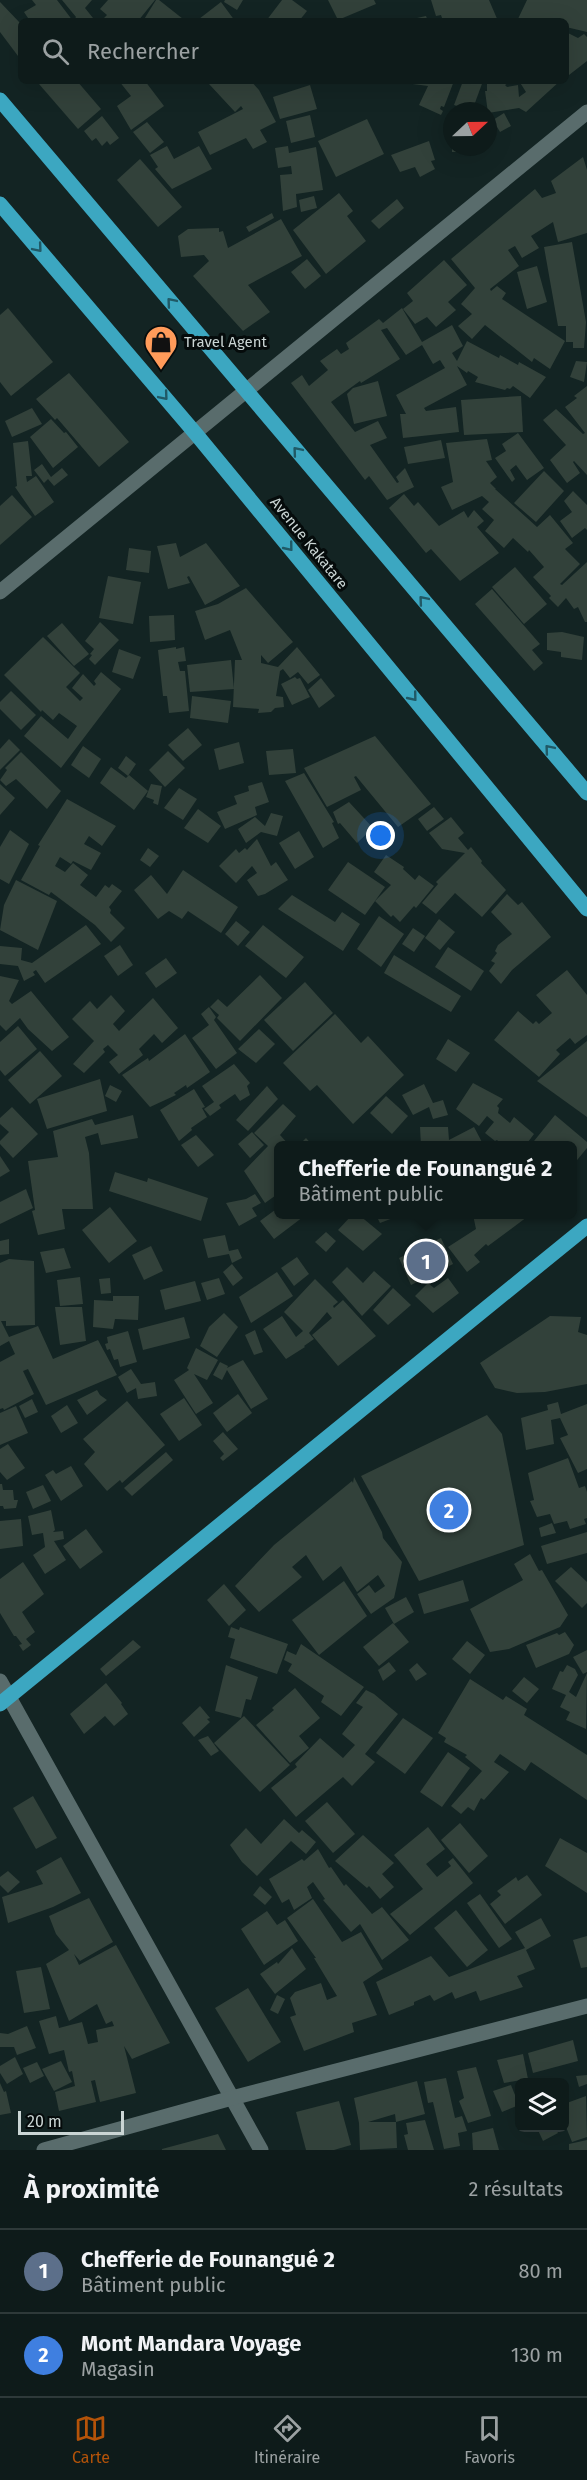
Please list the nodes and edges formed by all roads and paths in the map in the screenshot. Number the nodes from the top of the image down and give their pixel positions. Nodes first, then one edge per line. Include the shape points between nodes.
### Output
1 (0, 100) edge
2 (587, 112) edge
3 (0, 204) edge
4 (245, 390) junction
5 (196, 434) junction
6 (0, 592) edge
7 (587, 793) edge
8 (587, 909) edge
9 (587, 1226) edge
10 (0, 1681) edge
11 (4, 1701) edge
12 (587, 2006) edge
13 (232, 2098) junction
14 (44, 2150) edge
15 (261, 2150) edge

4 -> 1 main road
2 - 4 street
3 -> 5 main road, Avenue Kakatare
4 - 5 street
7 -> 4 main road
5 - 6 street
5 -> 8 main road, Avenue Kakatare
9 - 11 main road
10 - 11 street
11 - 13 street
12 - 13 street
13 - 14 street
13 - 15 street

